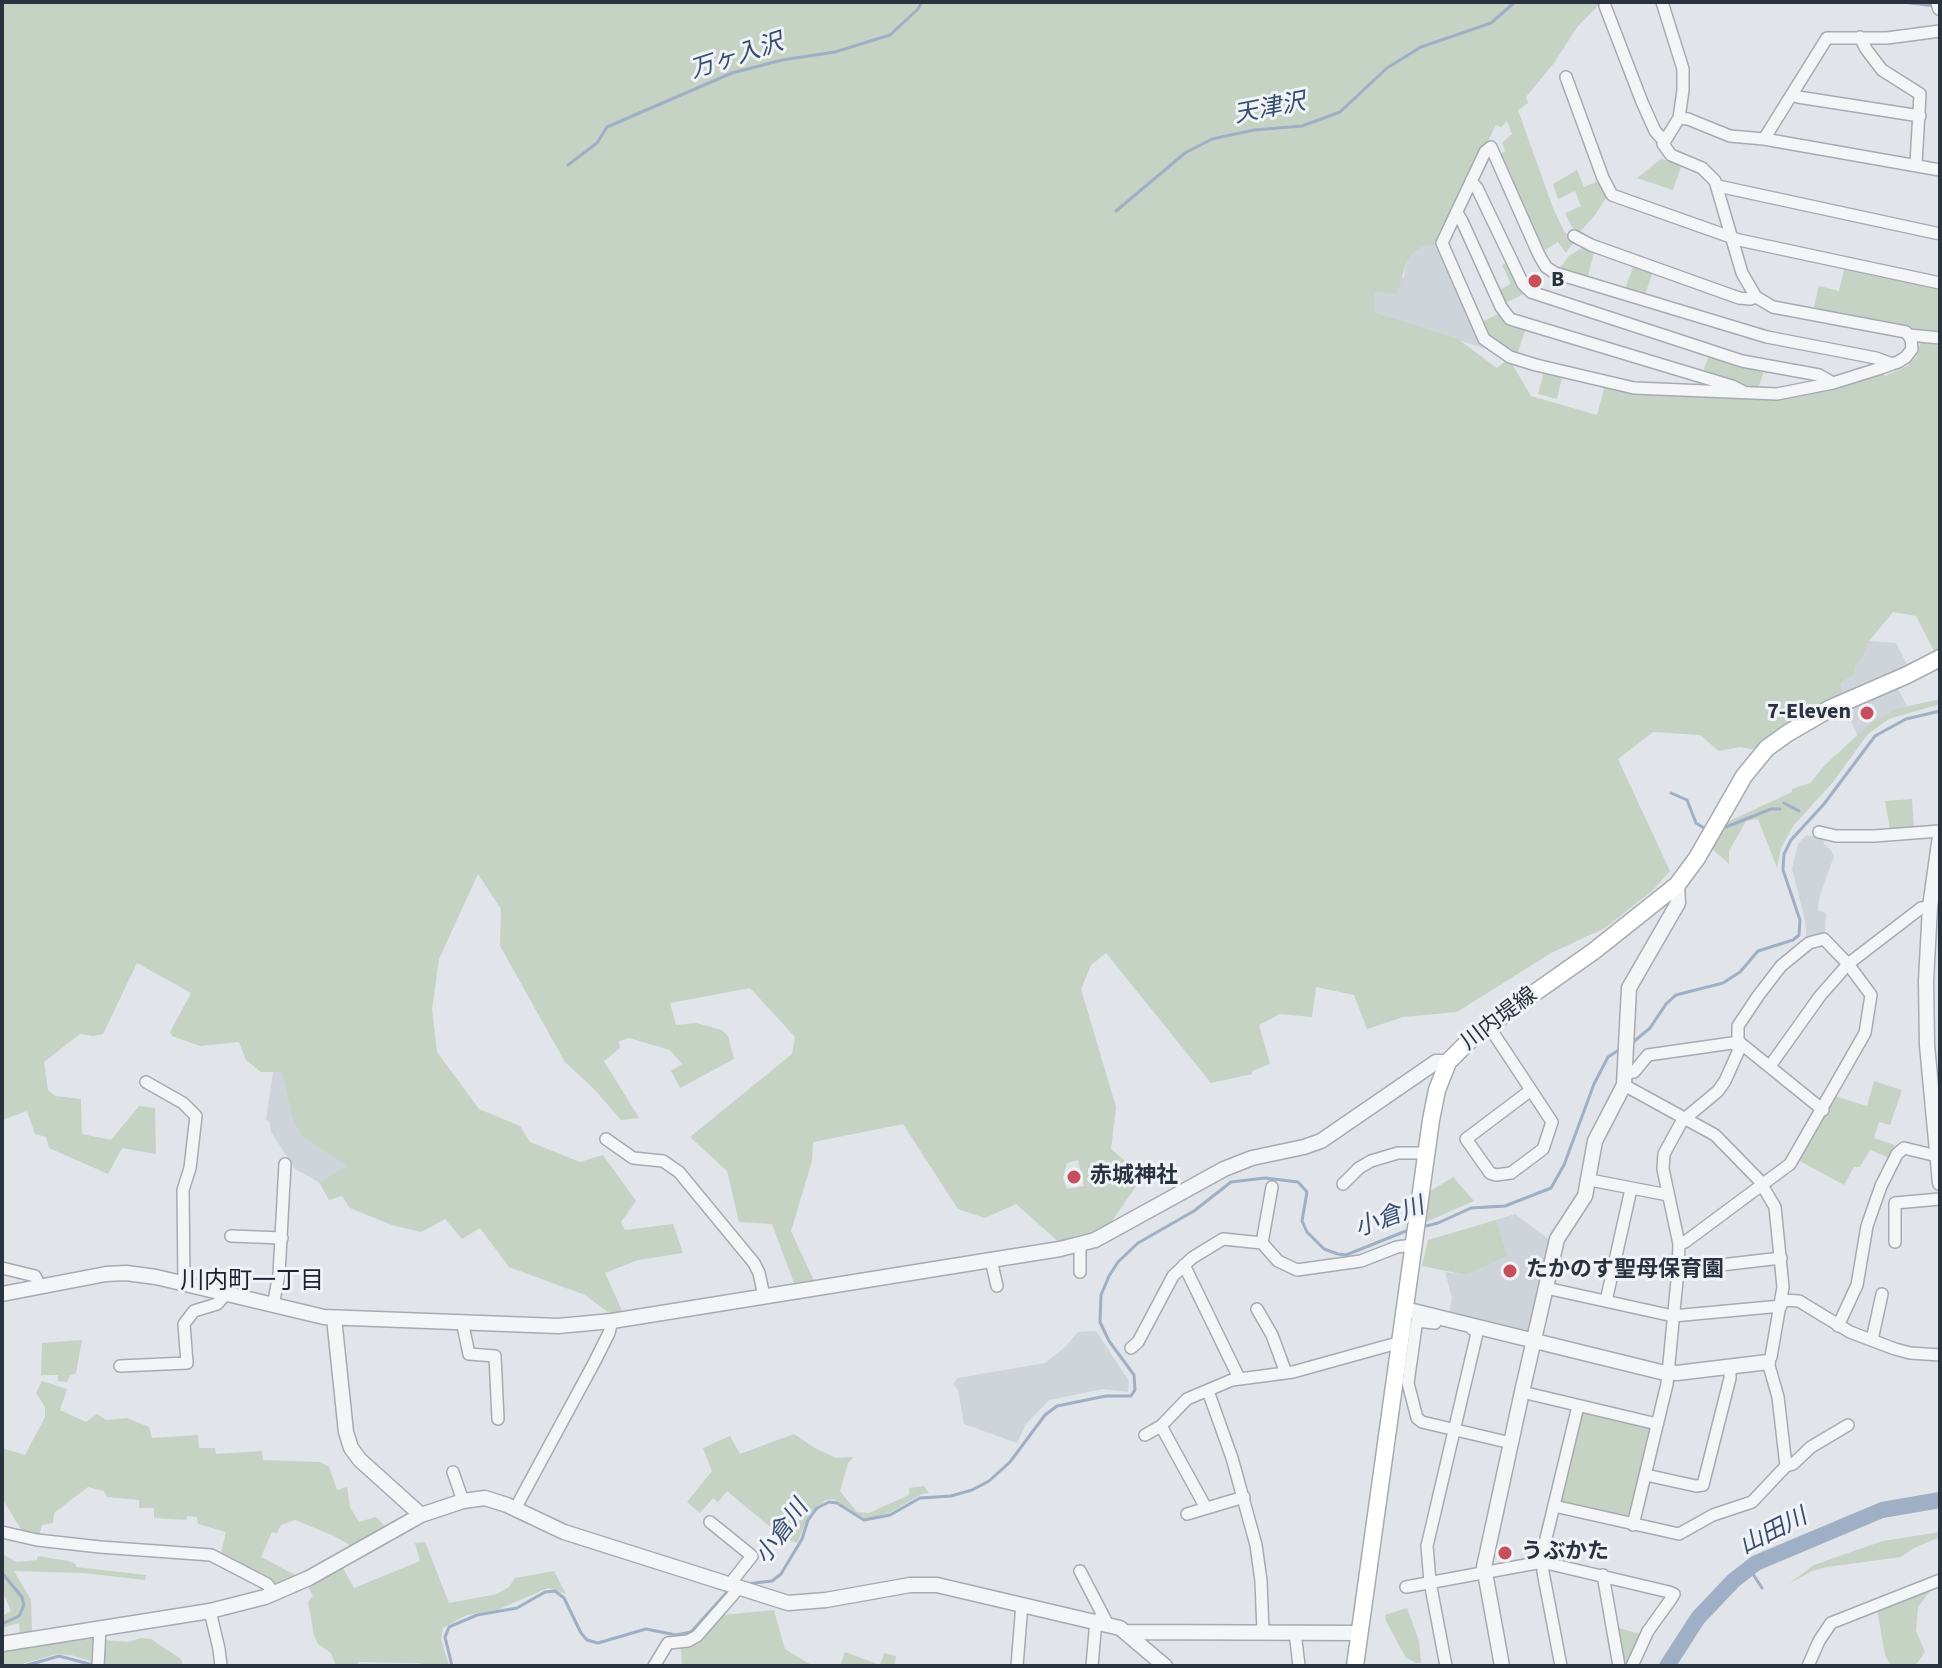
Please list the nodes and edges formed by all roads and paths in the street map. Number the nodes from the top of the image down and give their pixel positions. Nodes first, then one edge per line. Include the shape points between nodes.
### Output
1 (1662, 2) edge
2 (1605, 6) dead end
3 (1940, 31) edge
4 (1860, 37) junction
5 (1566, 77) dead end
6 (1792, 94) junction
7 (1920, 116) junction
8 (1679, 118) junction
9 (1764, 139) junction
10 (1664, 141) junction
11 (1916, 164) junction
12 (1940, 170) edge
13 (1471, 181) junction
14 (1718, 186) junction
15 (1457, 213) junction
16 (1940, 234) edge
17 (1574, 236) dead end
18 (1731, 237) junction
19 (1940, 283) edge
20 (1756, 297) junction
21 (1909, 335) junction
22 (1940, 338) edge
23 (1892, 364) junction
24 (1833, 383) junction
25 (1748, 394) junction
26 (1940, 658) edge
27 (1819, 832) dead end
28 (1940, 834) edge
29 (1677, 885) junction
30 (1930, 907) junction
31 (1848, 964) junction
32 (1488, 1025) junction
33 (1739, 1042) junction
34 (1448, 1062) junction
35 (1770, 1066) junction
36 (1624, 1079) junction
37 (146, 1082) dead end
38 (1531, 1090) junction
39 (1823, 1110) junction
40 (1685, 1118) junction
41 (606, 1139) dead end
42 (1426, 1153) junction
43 (1937, 1156) junction
44 (285, 1164) dead end
45 (1590, 1180) junction
46 (1940, 1183) edge
47 (1343, 1184) dead end
48 (1762, 1184) junction
49 (1272, 1187) dead end
50 (1631, 1189) junction
51 (1668, 1195) junction
52 (1940, 1199) edge
53 (1415, 1234) junction
54 (231, 1236) dead end
55 (282, 1238) junction
56 (1895, 1242) dead end
57 (1262, 1243) junction
58 (1679, 1244) junction
59 (1080, 1245) junction
60 (1781, 1258) junction
61 (991, 1260) junction
62 (1184, 1265) junction
63 (2, 1268) edge
64 (1678, 1270) junction
65 (1080, 1272) dead end
66 (184, 1283) junction
67 (40, 1286) junction
68 (997, 1286) dead end
69 (1546, 1288) junction
70 (2, 1294) edge
71 (226, 1294) junction
72 (1882, 1294) dead end
73 (764, 1296) junction
74 (1606, 1301) junction
75 (1781, 1303) junction
76 (273, 1306) junction
77 (1257, 1309) dead end
78 (1405, 1309) junction
79 (1673, 1316) junction
80 (334, 1318) junction
81 (462, 1321) junction
82 (612, 1321) junction
83 (1838, 1326) junction
84 (1478, 1329) junction
85 (1872, 1340) junction
86 (1401, 1342) junction
87 (1533, 1342) junction
88 (1131, 1348) dead end
89 (1940, 1355) edge
90 (1768, 1362) junction
91 (120, 1366) dead end
92 (1730, 1367) junction
93 (1286, 1373) junction
94 (1669, 1373) junction
95 (1239, 1378) junction
96 (1208, 1391) junction
97 (1522, 1392) junction
98 (1578, 1406) junction
99 (498, 1419) dead end
100 (1657, 1424) junction
101 (1848, 1425) dead end
102 (1161, 1426) junction
103 (1454, 1430) junction
104 (1145, 1435) dead end
105 (1511, 1443) junction
106 (1786, 1466) junction
107 (453, 1472) dead end
108 (1646, 1475) junction
109 (1244, 1497) junction
110 (463, 1501) junction
111 (1554, 1506) junction
112 (1206, 1508) junction
113 (515, 1509) junction
114 (1187, 1514) dead end
115 (421, 1515) junction
116 (710, 1522) dead end
117 (1633, 1525) junction
118 (2, 1532) edge
119 (1542, 1562) junction
120 (1080, 1571) dead end
121 (1484, 1572) junction
122 (1603, 1575) junction
123 (1940, 1580) edge
124 (1430, 1582) junction
125 (734, 1586) junction
126 (1406, 1587) dead end
127 (275, 1594) junction
128 (1022, 1604) junction
129 (210, 1611) junction
130 (1101, 1622) junction
131 (100, 1628) junction
132 (1126, 1632) junction
133 (1263, 1632) junction
134 (1295, 1632) junction
135 (1359, 1633) junction
136 (2, 1644) edge
137 (98, 1665) edge
138 (221, 1666) edge
139 (654, 1666) edge
140 (1017, 1666) edge
141 (1092, 1666) edge
142 (1165, 1666) edge
143 (1299, 1666) edge
144 (1355, 1666) edge
145 (1446, 1666) edge
146 (1502, 1666) edge
147 (1561, 1666) edge
148 (1619, 1666) edge
149 (1632, 1666) edge
150 (1808, 1666) edge

1 - 8 street via 1683,69
2 - 10 street via 1642,102
3 - 4 street
4 - 6 street via 1827,38
4 - 7 street via 1882,70 1920,94
5 - 18 street via 1612,195
6 - 7 street
6 - 9 street
7 - 11 street
8 - 9 street via 1730,136
8 - 10 street
9 - 11 street
10 - 14 street via 1671,155 1702,168
11 - 12 street
13 - 15 street
13 - 23 street via 1485,152 1493,147 1539,255 1555,273 1754,333
13 - 24 street via 1531,292 1742,361 1819,375
14 - 16 street
14 - 18 street
15 - 25 street via 1510,319
15 - 25 street via 1442,245 1482,335 1505,354 1634,388
17 - 20 street via 1739,298
18 - 19 street
18 - 20 street via 1744,279
20 - 21 street via 1773,307
21 - 22 street
21 - 23 street via 1910,353
23 - 24 street
24 - 25 street via 1782,394
26 - 29 main road, 川内堤線 via 1831,708 1767,748
27 - 28 street
28 - 30 street
29 - 32 main road, 川内堤線
29 - 36 street via 1678,903 1629,988
30 - 31 street via 1921,908
30 - 43 street via 1926,1013
31 - 33 street via 1827,940 1809,943 1781,966 1758,996 1738,1026
31 - 35 street
31 - 39 street via 1871,995 1867,1026
32 - 34 main road, 川内堤線
32 - 38 street
33 - 35 street
33 - 36 street via 1648,1055
33 - 40 street via 1721,1087
34 - 42 main road, 川内堤線 via 1435,1098
34 - 59 street via 1434,1063 1321,1141 1233,1165
35 - 39 street
36 - 40 street
36 - 45 street via 1598,1132
37 - 66 street via 196,1116 183,1190
38 - 38 street via 1552,1122 1543,1149 1511,1173 1490,1173 1466,1139
39 - 48 street via 1794,1159
40 - 48 street via 1715,1135
40 - 51 street via 1664,1154
41 - 73 street via 633,1158 663,1161 679,1172 754,1263
42 - 47 street via 1398,1153 1371,1161
42 - 53 main road, 川内堤線
43 - 46 street
43 - 83 street via 1904,1148 1897,1154 1867,1226 1857,1285
44 - 55 street
45 - 50 street
45 - 69 street via 1559,1235
48 - 58 street
48 - 60 street via 1775,1207
49 - 57 street
50 - 51 street
50 - 74 street
51 - 58 street
52 - 56 street via 1895,1203
53 - 57 street via 1361,1261 1302,1271 1282,1264
53 - 78 main road, 川内堤線
54 - 55 street
55 - 76 street
57 - 62 street via 1223,1239
58 - 64 street
59 - 61 street
59 - 65 street
60 - 64 street
60 - 75 street
61 - 68 street
61 - 73 street
62 - 88 street via 1163,1290
62 - 95 street
63 - 67 street via 35,1276
64 - 79 street
66 - 67 street via 116,1273
66 - 71 street
67 - 70 street
69 - 74 street
69 - 87 street
71 - 76 street
71 - 91 street via 217,1304 194,1311 184,1324 187,1363
72 - 85 street
73 - 82 street
74 - 79 street
75 - 79 street
75 - 83 street via 1799,1301
75 - 90 street
76 - 80 street
77 - 93 street
78 - 84 street
78 - 86 main road, 川内堤線
79 - 94 street
80 - 81 street
80 - 115 street via 351,1448
81 - 82 street via 558,1326
81 - 99 street via 469,1354 495,1356
82 - 113 street
83 - 85 street
84 - 87 street
84 - 103 street
84 - 103 street via 1417,1321 1408,1383 1415,1414 1422,1422
85 - 89 street via 1910,1353
86 - 93 street
86 - 135 main road, 川内堤線
87 - 94 street
87 - 97 street
90 - 92 street
90 - 106 street
92 - 94 street
92 - 108 street via 1703,1485
93 - 95 street
94 - 100 street
95 - 96 street
96 - 102 street via 1180,1404
96 - 109 street
97 - 98 street
97 - 105 street
98 - 100 street
98 - 111 street
100 - 108 street
101 - 106 street
102 - 104 street
102 - 112 street
103 - 105 street
103 - 124 street via 1427,1546
105 - 121 street
106 - 117 street via 1748,1504 1679,1534
107 - 110 street
108 - 117 street
109 - 112 street
109 - 133 street via 1261,1579
110 - 113 street via 485,1498
110 - 115 street
111 - 117 street
111 - 119 street
112 - 114 street
113 - 125 street via 564,1532
115 - 127 street
116 - 125 street via 752,1556
118 - 127 street via 100,1547 211,1555 267,1584
119 - 121 street
119 - 122 street
119 - 147 street
120 - 130 street
121 - 124 street
121 - 146 street
122 - 148 street
122 - 149 street via 1674,1594
123 - 150 street via 1831,1623
124 - 126 street
124 - 145 street
125 - 128 street via 796,1604 930,1584
125 - 139 street via 702,1633 668,1643
127 - 129 street
128 - 130 street
128 - 140 street
129 - 131 street
129 - 138 street
130 - 132 street
130 - 141 street
131 - 136 street
131 - 137 street
132 - 133 street
132 - 142 street
133 - 134 street
134 - 135 street
134 - 143 street
135 - 144 main road, 川内堤線

